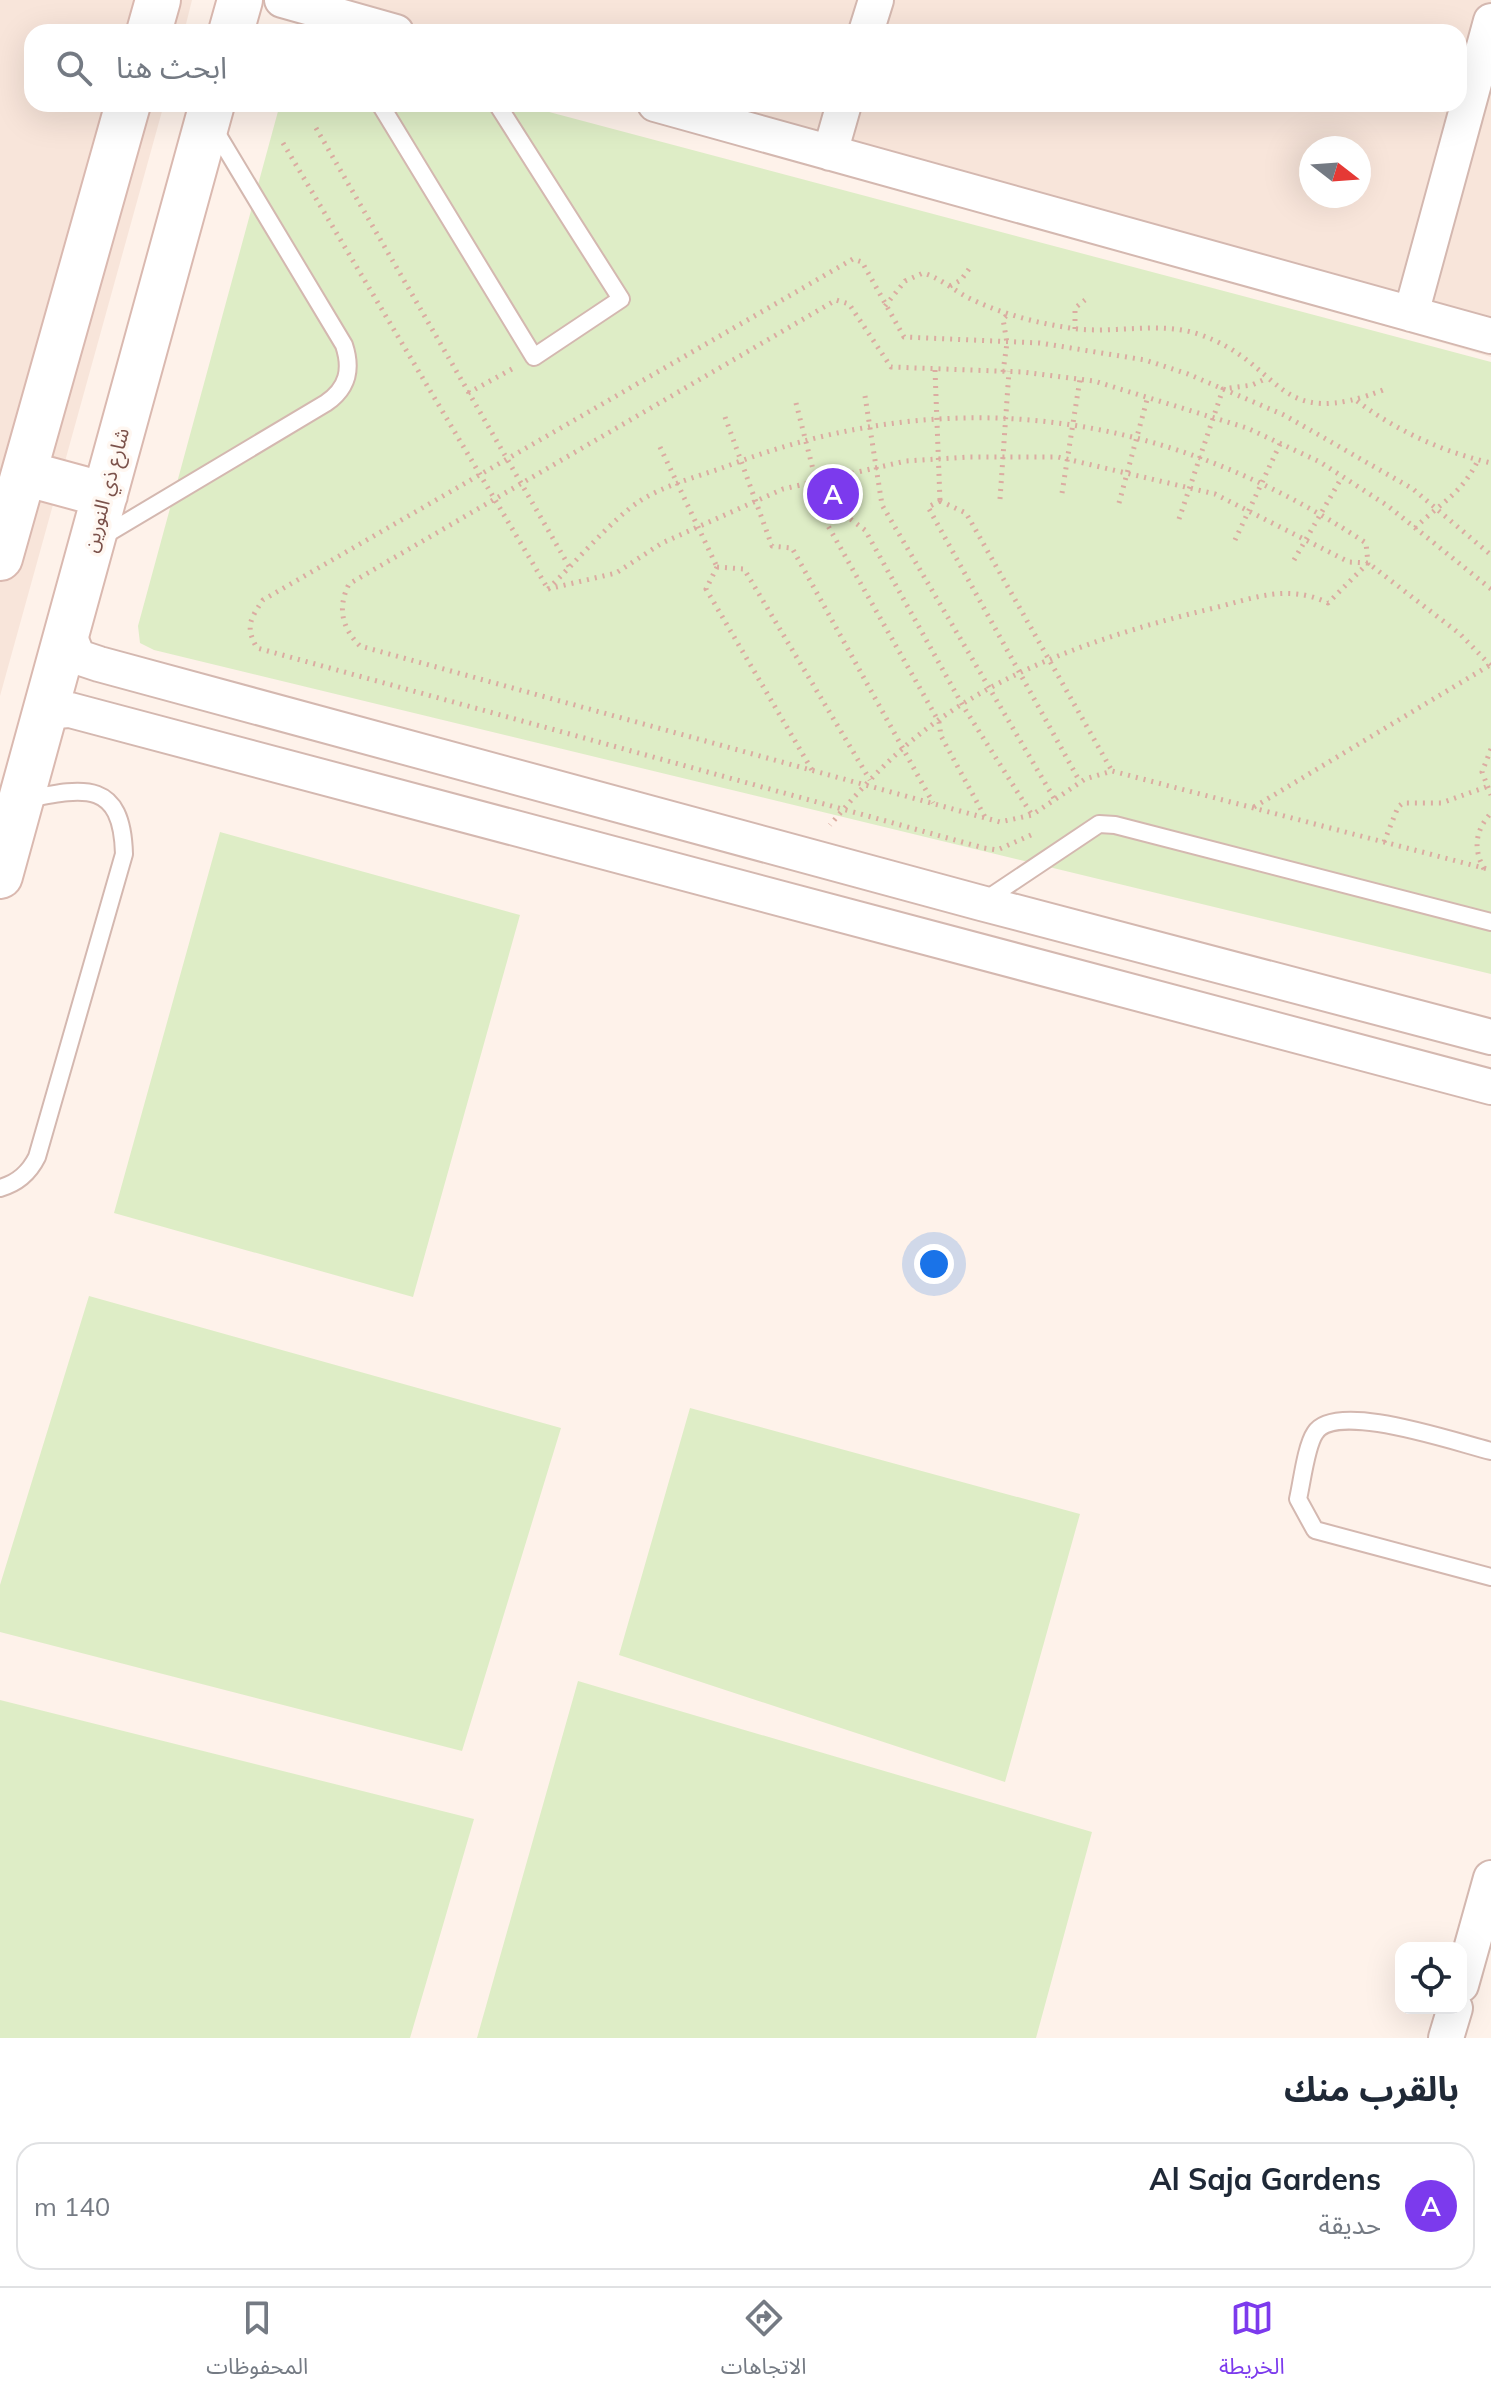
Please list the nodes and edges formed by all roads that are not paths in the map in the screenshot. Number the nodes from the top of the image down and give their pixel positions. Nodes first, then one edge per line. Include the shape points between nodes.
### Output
1 (158, 0) edge
2 (240, 0) edge
3 (282, 0) edge
4 (876, 0) edge
5 (1491, 21) edge
6 (330, 22) edge
7 (151, 24) edge
8 (233, 24) edge
9 (868, 24) edge
10 (1467, 109) edge
11 (125, 112) edge
12 (210, 112) edge
13 (385, 112) edge
14 (502, 112) edge
15 (684, 112) edge
16 (842, 112) edge
17 (1466, 112) edge
18 (830, 153) junction
19 (1411, 314) junction
20 (1491, 336) edge
21 (12, 470) edge
22 (105, 495) junction
23 (92, 543) junction
24 (0, 558) edge
25 (68, 633) junction
26 (151, 677) junction
27 (44, 719) junction
28 (134, 728) junction
29 (21, 800) junction
30 (0, 876) edge
31 (981, 903) junction
32 (1491, 922) edge
33 (1491, 1037) edge
34 (1491, 1087) edge
35 (0, 1188) edge
36 (1491, 1451) edge
37 (1491, 1577) edge
38 (1491, 1878) edge
39 (1467, 1964) edge
40 (1453, 2014) edge
41 (1446, 2038) edge

1 - 7 main road
2 - 8 main road
3 - 6 street
4 - 9 street
5 - 10 street
11 - 21 main road
12 - 22 main road, شارع ذي النورين
12 - 23 lane via 344,345 350,363 346,380 326,403
13 - 14 lane via 534,357 621,299
15 - 18 street
16 - 18 street
17 - 19 street
18 - 19 street
19 - 20 street
21 - 22 main road
21 - 24 main road
22 - 23 main road, شارع ذي النورين
23 - 25 main road, شارع ذي النورين
25 - 26 street via 78,657
25 - 27 main road, شارع ذي النورين
26 - 28 street via 128,682 116,695 119,710
26 - 31 street
27 - 28 street via 70,710
27 - 29 main road, شارع ذي النورين
28 - 34 street
29 - 30 main road, شارع ذي النورين
29 - 35 lane via 72,790 98,794 116,814 124,854 37,1157 30,1170
31 - 32 lane via 1099,824
31 - 33 street
36 - 37 lane via 1355,1418 1331,1419 1315,1433 1298,1499 1315,1530
38 - 39 street
40 - 41 street

